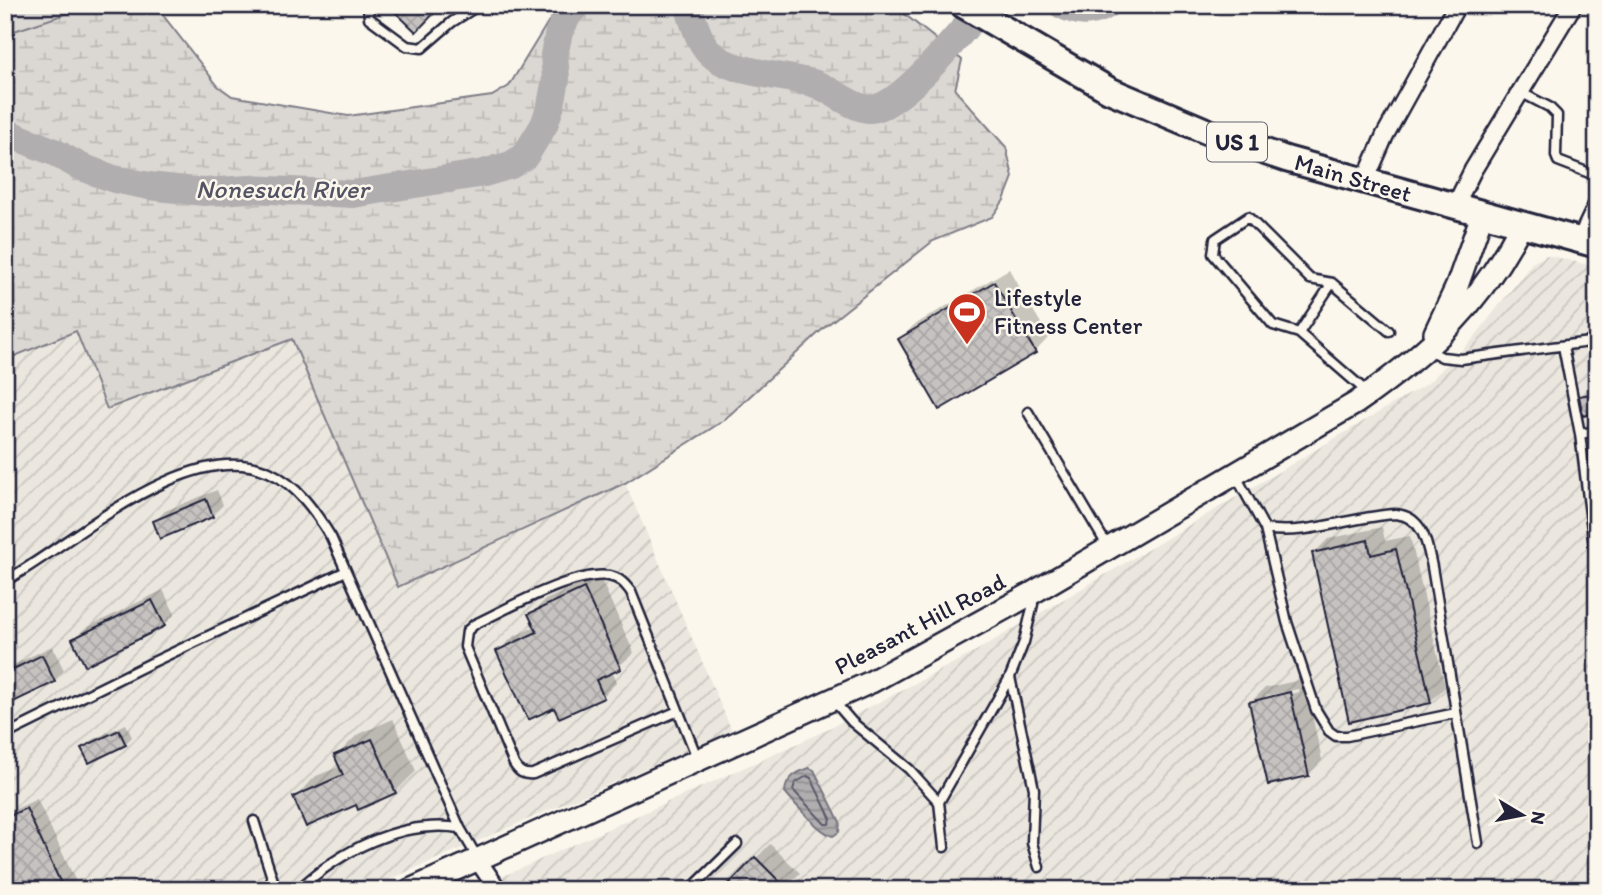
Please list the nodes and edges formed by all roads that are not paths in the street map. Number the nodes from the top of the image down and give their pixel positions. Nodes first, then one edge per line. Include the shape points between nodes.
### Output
1 (368, 5) edge
2 (479, 5) edge
3 (963, 5) edge
4 (1457, 5) edge
5 (1573, 5) edge
6 (1520, 92) junction
7 (1597, 176) edge
8 (1365, 181) junction
9 (1597, 205) edge
10 (1455, 206) junction
11 (1482, 215) junction
12 (1521, 225) junction
13 (1589, 243) edge
14 (1332, 283) junction
15 (1389, 331) dead end
16 (1299, 333) junction
17 (1597, 341) edge
18 (1563, 346) junction
19 (1424, 349) junction
20 (1369, 394) junction
21 (1028, 412) dead end
22 (1597, 431) edge
23 (1580, 435) junction
24 (1235, 474) junction
25 (1265, 529) junction
26 (1108, 547) junction
27 (1597, 567) edge
28 (346, 571) junction
29 (5, 581) edge
30 (1029, 595) junction
31 (1010, 677) junction
32 (833, 699) junction
33 (678, 710) junction
34 (1456, 713) junction
35 (5, 735) edge
36 (698, 760) junction
37 (939, 802) junction
38 (254, 821) dead end
39 (460, 828) junction
40 (1478, 843) dead end
41 (737, 844) dead end
42 (944, 847) dead end
43 (478, 859) junction
44 (1040, 867) dead end
45 (276, 890) edge
46 (298, 890) edge
47 (410, 890) edge
48 (498, 890) edge
49 (690, 890) edge

1 - 2 lane via 369,18 407,46 422,48
3 - 8 main road, Main Street / US 1 via 1077,73 1142,105 1253,148
4 - 8 street via 1385,135
5 - 6 street
6 - 7 lane via 1557,115 1558,162
6 - 10 street
8 - 10 main road, Main Street / US 1
9 - 13 street
10 - 11 main road, Main Street / US 1
11 - 12 main road, Main Street / US 1
11 - 19 street, Pleasant Hill Road via 1447,311
12 - 13 main road, Main Street / US 1
12 - 19 street, Pleasant Hill Road via 1482,291
14 - 15 lane
14 - 16 lane
14 - 16 lane via 1310,279 1248,217 1215,239 1213,254 1273,325
16 - 20 lane
17 - 18 lane
18 - 19 lane via 1461,359
18 - 23 lane
19 - 20 street, Pleasant Hill Road
20 - 24 street, Pleasant Hill Road
21 - 26 lane
22 - 23 lane
23 - 27 lane
24 - 25 lane
24 - 26 street, Pleasant Hill Road
25 - 34 lane via 1287,622 1316,710 1329,732 1347,736
25 - 34 lane via 1302,529 1385,514 1411,518 1427,545
26 - 30 street, Pleasant Hill Road
28 - 29 lane via 331,537 299,494 268,472 228,465 140,494
28 - 35 lane
28 - 39 lane
30 - 31 lane via 1033,604
30 - 32 street, Pleasant Hill Road
31 - 37 lane
31 - 44 lane via 1034,789 1032,843
32 - 36 street, Pleasant Hill Road
32 - 37 lane
33 - 33 lane via 631,592 612,576 565,583 467,631 465,647 514,764 525,775
33 - 36 lane
34 - 40 lane
36 - 43 street, Pleasant Hill Road
37 - 42 lane
38 - 45 lane
39 - 43 lane
39 - 46 lane via 439,826 378,839 332,862
41 - 49 lane
43 - 47 street, Pleasant Hill Road
43 - 48 street

